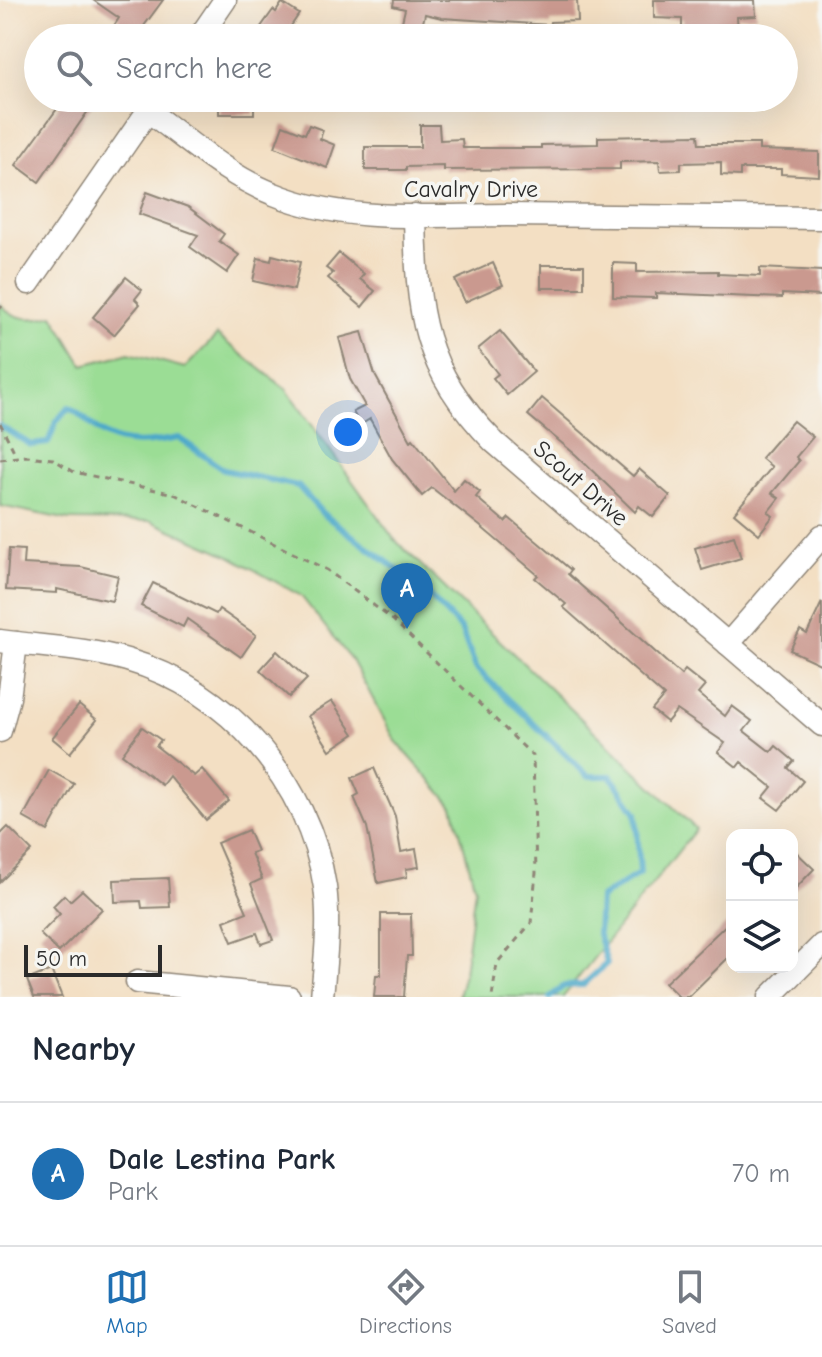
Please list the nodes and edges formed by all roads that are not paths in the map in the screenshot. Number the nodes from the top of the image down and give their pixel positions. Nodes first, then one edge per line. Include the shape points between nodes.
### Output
1 (225, 0) edge
2 (209, 24) edge
3 (147, 112) edge
4 (161, 112) edge
5 (415, 215) junction
6 (822, 218) edge
7 (29, 283) dead end
8 (822, 536) edge
9 (8, 642) edge
10 (728, 644) junction
11 (822, 725) edge
12 (0, 731) edge
13 (822, 945) edge
14 (137, 982) dead end
15 (289, 997) edge
16 (322, 997) edge
17 (770, 997) edge

1 - 2 street
3 - 7 street
4 - 5 street, Cavalry Drive via 236,176 276,195 335,211
5 - 6 street, Cavalry Drive
5 - 10 street, Scout Drive via 416,283 424,325 439,368 463,408 494,442
8 - 10 street
9 - 12 street via 9,698
9 - 16 street via 103,654 156,670 211,702 261,749 298,803 321,865 328,929
10 - 11 street, Scout Drive
13 - 17 street
14 - 15 street

